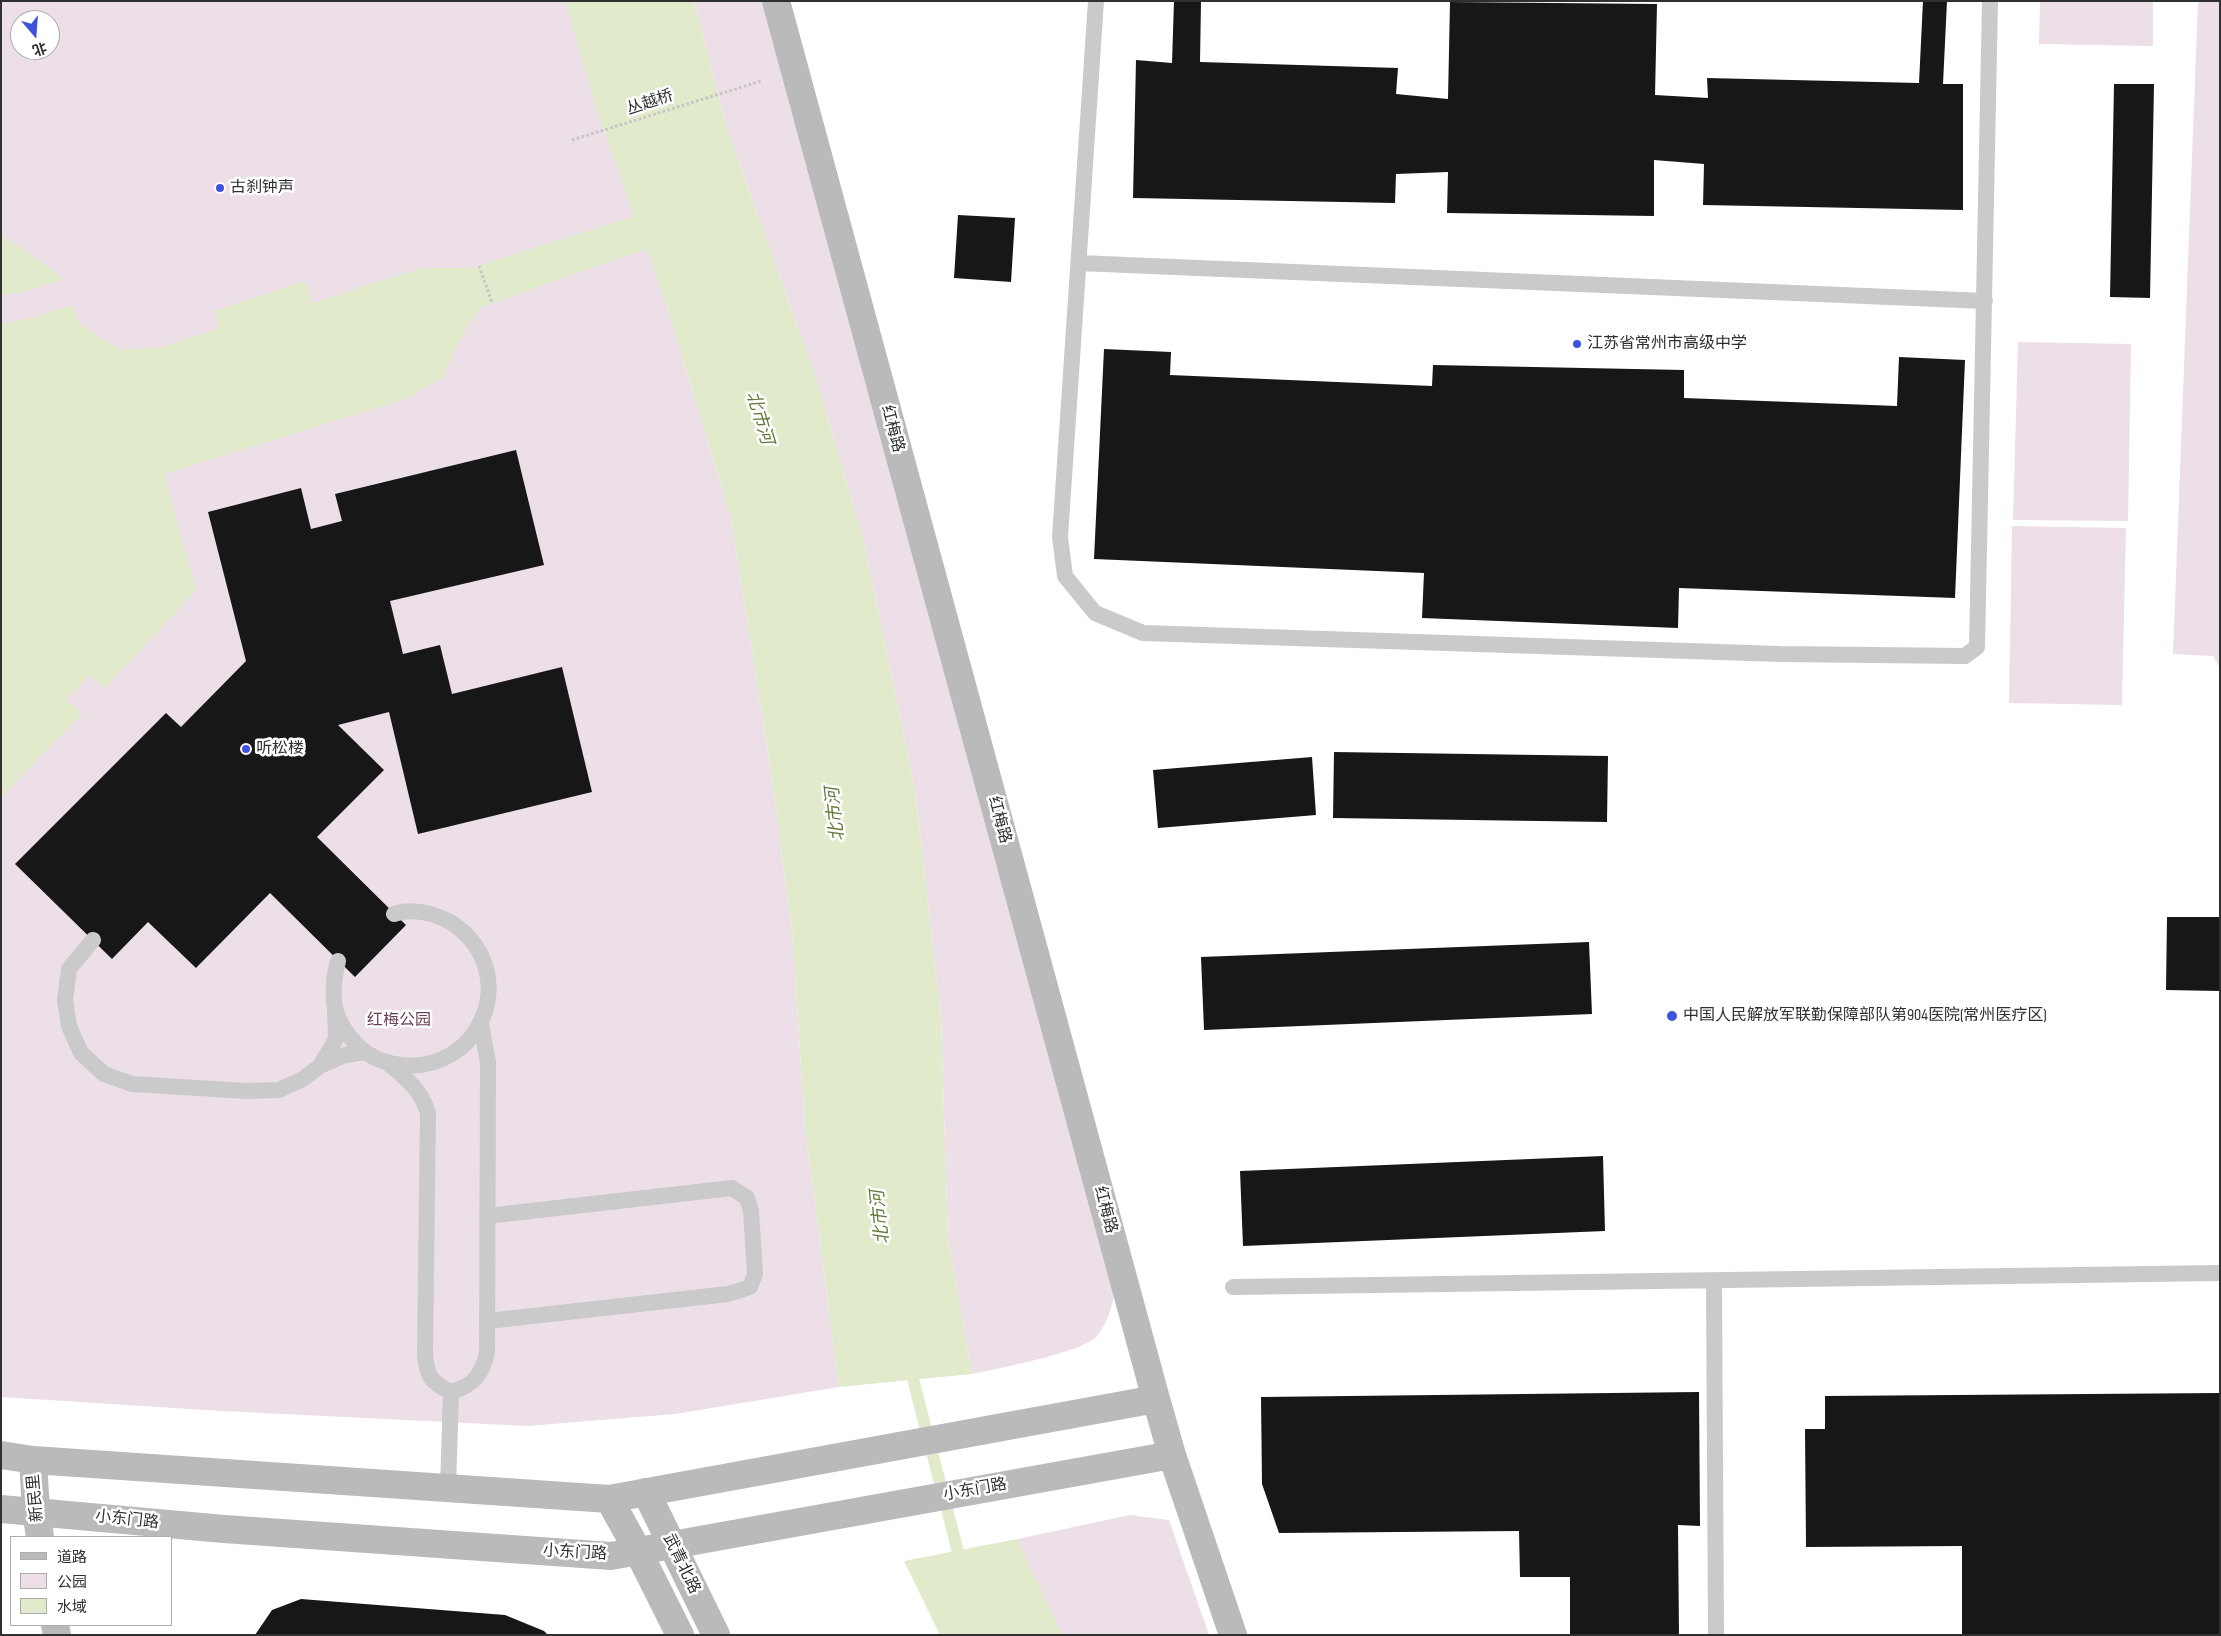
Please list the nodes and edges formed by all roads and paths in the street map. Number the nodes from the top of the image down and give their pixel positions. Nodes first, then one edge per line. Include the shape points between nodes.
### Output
1 (776, 1) edge
2 (1096, 1) edge
3 (1990, 1) edge
4 (736, 89) dead end
5 (572, 140) dead end
6 (1079, 263) junction
7 (479, 266) dead end
8 (1985, 301) junction
9 (492, 302) dead end
10 (394, 914) dead end
11 (93, 940) dead end
12 (338, 961) dead end
13 (335, 1009) junction
14 (481, 1024) junction
15 (365, 1052) junction
16 (389, 1064) junction
17 (320, 1066) junction
18 (487, 1216) junction
19 (2220, 1273) edge
20 (1714, 1281) junction
21 (1233, 1287) dead end
22 (488, 1321) junction
23 (451, 1392) junction
24 (1156, 1399) junction
25 (1, 1455) edge
26 (1172, 1455) junction
27 (33, 1460) junction
28 (448, 1488) junction
29 (646, 1492) junction
30 (609, 1499) junction
31 (1, 1509) edge
32 (36, 1511) junction
33 (40, 1536) edge
34 (672, 1545) junction
35 (638, 1551) junction
36 (680, 1635) edge
37 (716, 1635) edge
38 (1233, 1635) edge
39 (1716, 1635) edge

1 - 24 street, 红梅路
2 - 6 lane
3 - 8 lane
4 - 5 path, 丛越桥
6 - 8 lane
6 - 8 lane via 1060,536 1065,576 1095,613 1143,633 1780,654 1964,656 1977,647
7 - 9 path
10 - 14 lane via 424,912 447,920 467,934 481,953 488,977 488,1001
11 - 17 lane via 69,969 65,1000 69,1026 81,1053 104,1074 132,1084 279,1090 303,1079
12 - 13 lane via 333,983
13 - 15 lane via 346,1034
13 - 17 lane via 336,1039
14 - 16 lane via 464,1045 442,1060 416,1067
14 - 18 lane via 488,1062
15 - 16 lane
15 - 17 lane via 345,1055
16 - 23 lane via 413,1084 424,1099 428,1113 425,1354 427,1370 435,1384
18 - 22 lane
18 - 22 lane via 732,1188 747,1198 751,1211 754,1274 750,1287 728,1294
19 - 20 lane
20 - 21 lane
20 - 39 lane
22 - 23 lane via 487,1353 482,1372 466,1388
23 - 28 lane
24 - 26 street, 红梅路
24 - 29 street
25 - 27 street
26 - 34 street, 小东门路
26 - 38 street, 红梅路
27 - 28 street
27 - 32 street, 新民里
28 - 30 street
29 - 30 street
29 - 34 street, 武青北路
30 - 35 street, 武青北路
31 - 32 street, 小东门路
32 - 33 street, 新民里
32 - 35 street, 小东门路 via 224,1529 611,1556
34 - 35 street, 小东门路
34 - 37 street, 武青北路
35 - 36 street, 武青北路

